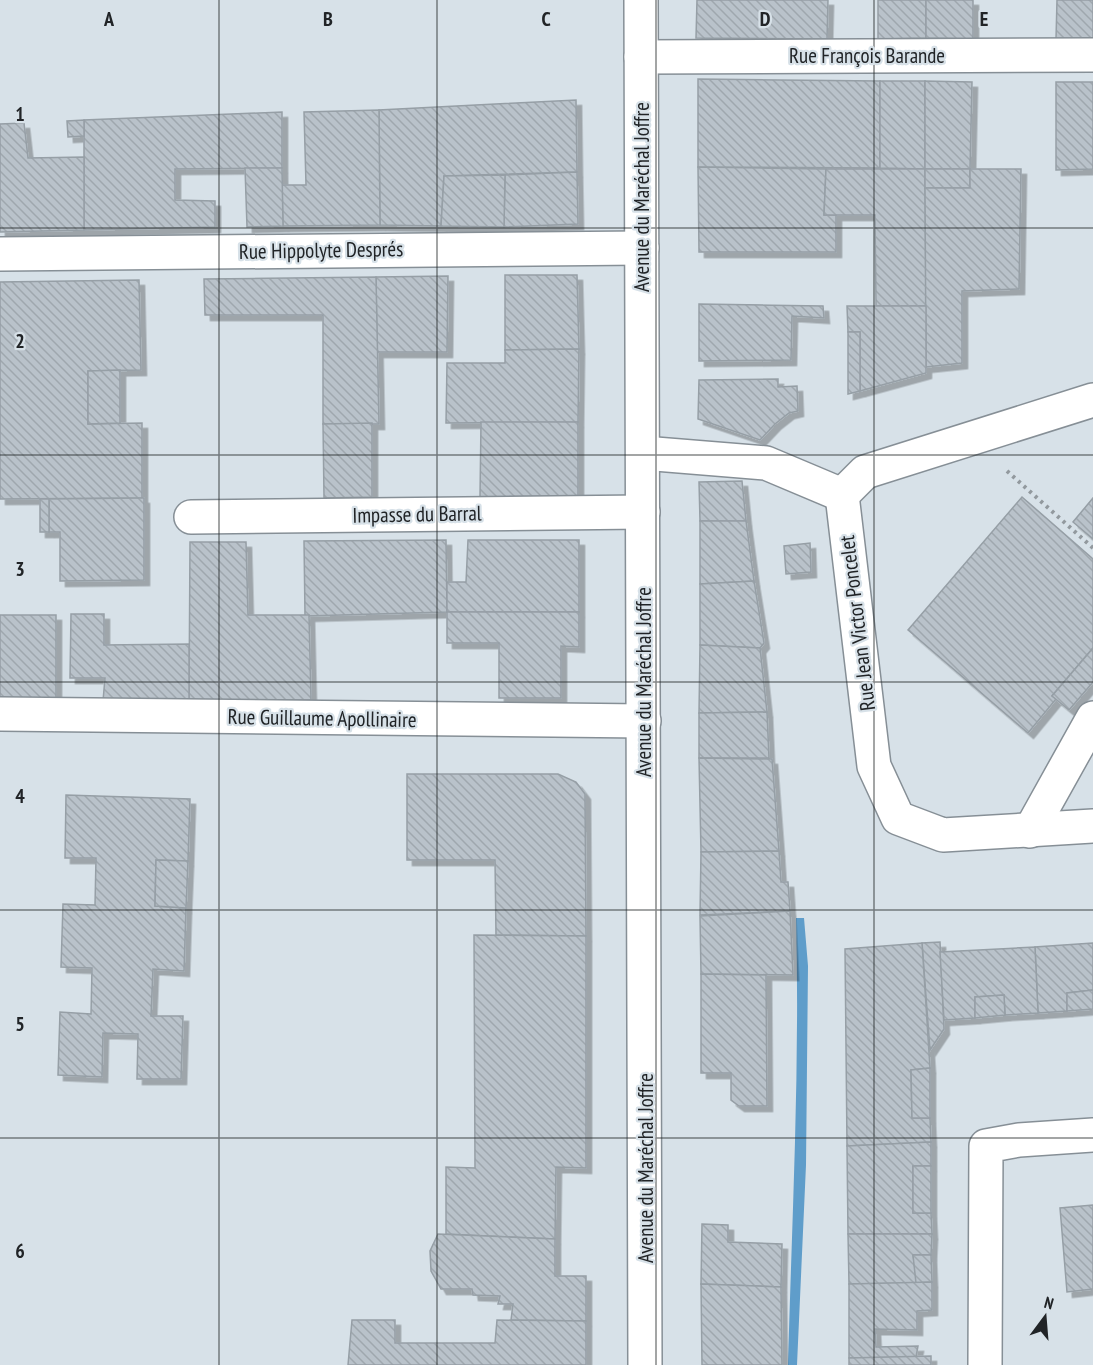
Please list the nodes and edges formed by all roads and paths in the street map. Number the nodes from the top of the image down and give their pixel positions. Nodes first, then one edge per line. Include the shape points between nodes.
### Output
1 (641, 0) edge
2 (1093, 55) edge
3 (641, 57) junction
4 (642, 248) junction
5 (0, 254) edge
6 (1093, 400) edge
7 (971, 438) junction
8 (643, 453) junction
9 (842, 495) junction
10 (643, 512) junction
11 (191, 517) dead end
12 (1093, 548) edge
13 (0, 714) edge
14 (1093, 718) edge
15 (644, 721) junction
16 (1093, 826) edge
17 (1030, 831) junction
18 (1093, 1135) edge
19 (645, 1365) edge
20 (985, 1365) edge

1 - 3 street, Avenue du Maréchal Joffre
2 - 3 street, Rue François Barande
3 - 4 street, Avenue du Maréchal Joffre
4 - 5 street, Rue Hippolyte Després
4 - 8 street, Avenue du Maréchal Joffre
6 - 7 street
7 - 9 street via 865,471
7 - 12 path
8 - 9 street via 766,463
8 - 10 street, Avenue du Maréchal Joffre
9 - 17 street, Rue Jean Victor Poncelet via 874,766 898,818 943,835
10 - 11 street, Impasse du Barral
10 - 15 street, Avenue du Maréchal Joffre
13 - 15 street, Rue Guillaume Apollinaire
14 - 17 street
15 - 19 street, Avenue du Maréchal Joffre
16 - 17 street, Rue Jean Victor Poncelet
18 - 20 street via 986,1146

